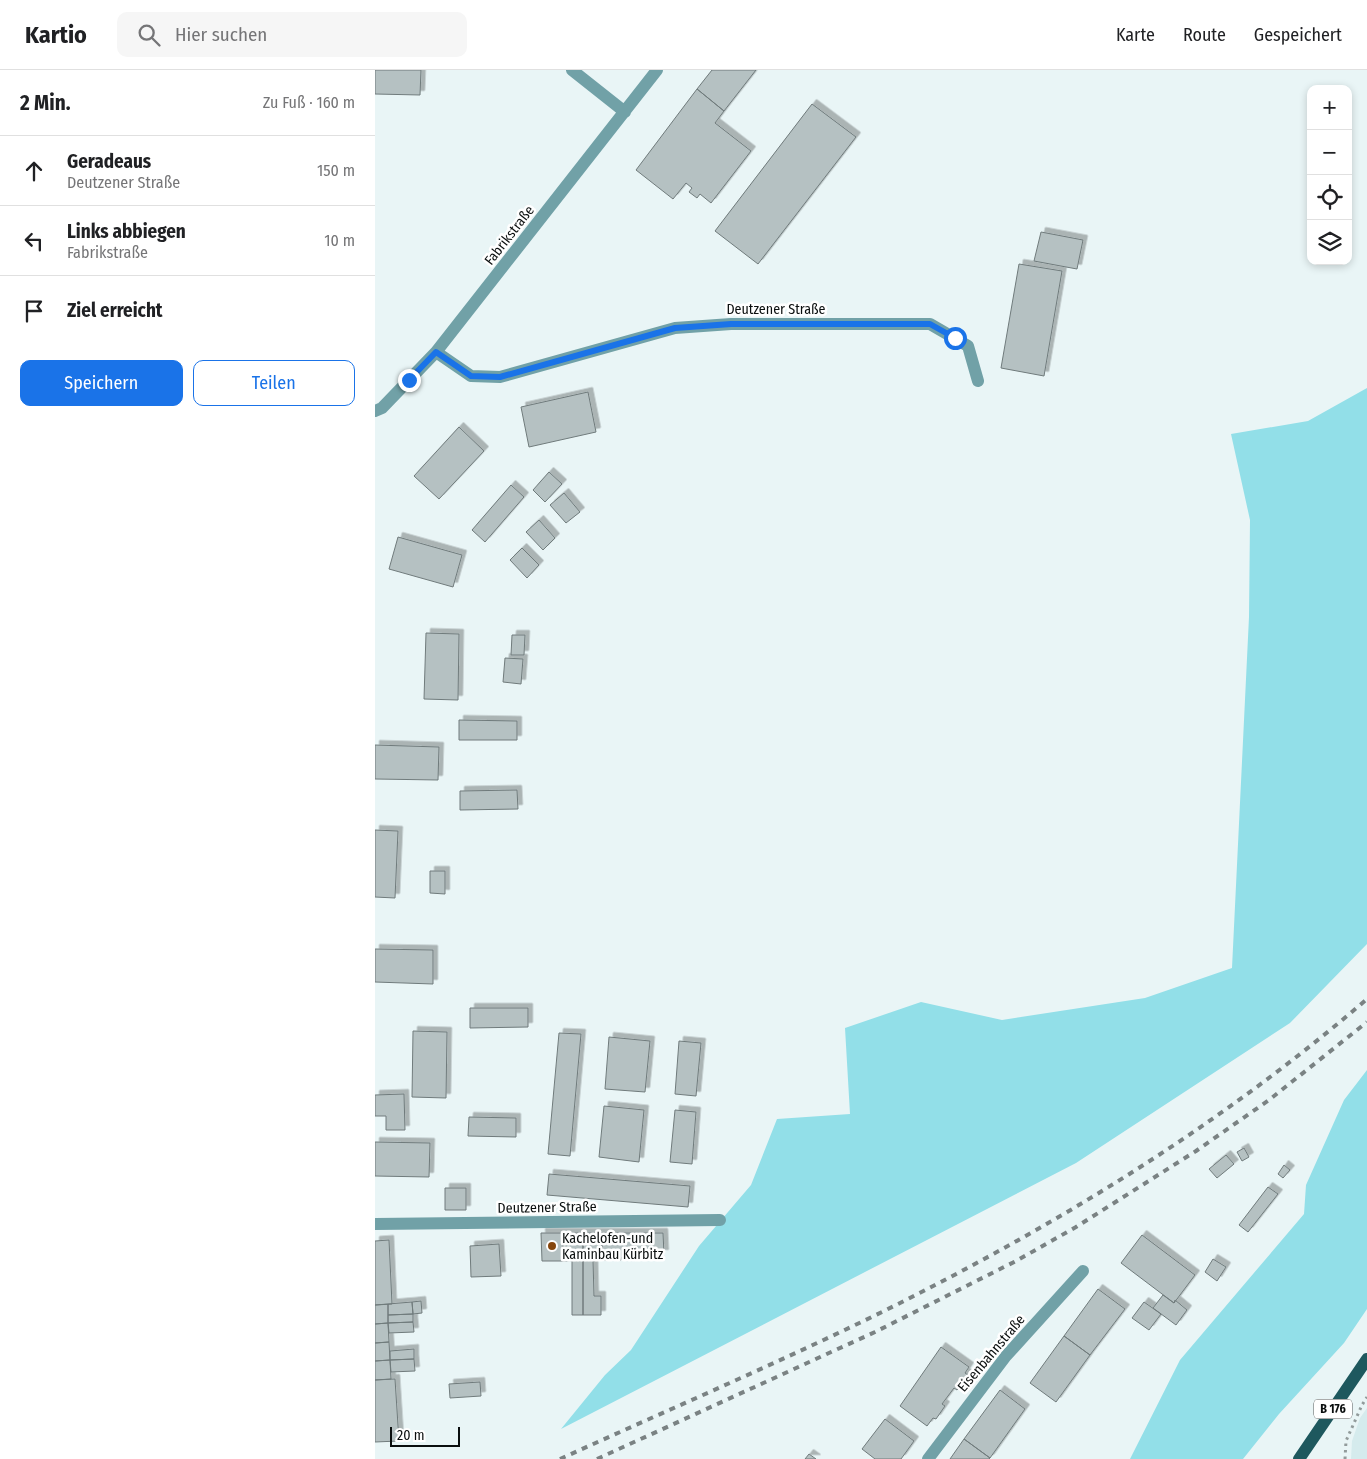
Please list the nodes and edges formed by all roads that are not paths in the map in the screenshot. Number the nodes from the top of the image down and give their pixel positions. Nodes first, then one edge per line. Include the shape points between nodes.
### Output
1 (572, 70) edge
2 (657, 70) edge
3 (625, 112) junction
4 (436, 352) junction
5 (978, 381) dead end
6 (375, 411) edge
7 (720, 1220) dead end
8 (375, 1224) edge
9 (1083, 1271) dead end
10 (1367, 1359) edge
11 (928, 1459) edge
12 (1299, 1459) edge

1 - 3 street
2 - 3 street, Fabrikstraße
3 - 4 street, Fabrikstraße
4 - 5 street, Deutzener Straße via 471,376 500,377 675,328 731,324 930,324 968,346
4 - 6 street, Fabrikstraße
7 - 8 street, Deutzener Straße
9 - 11 street, Eisenbahnstraße via 1006,1356
10 - 12 main road, B 176

